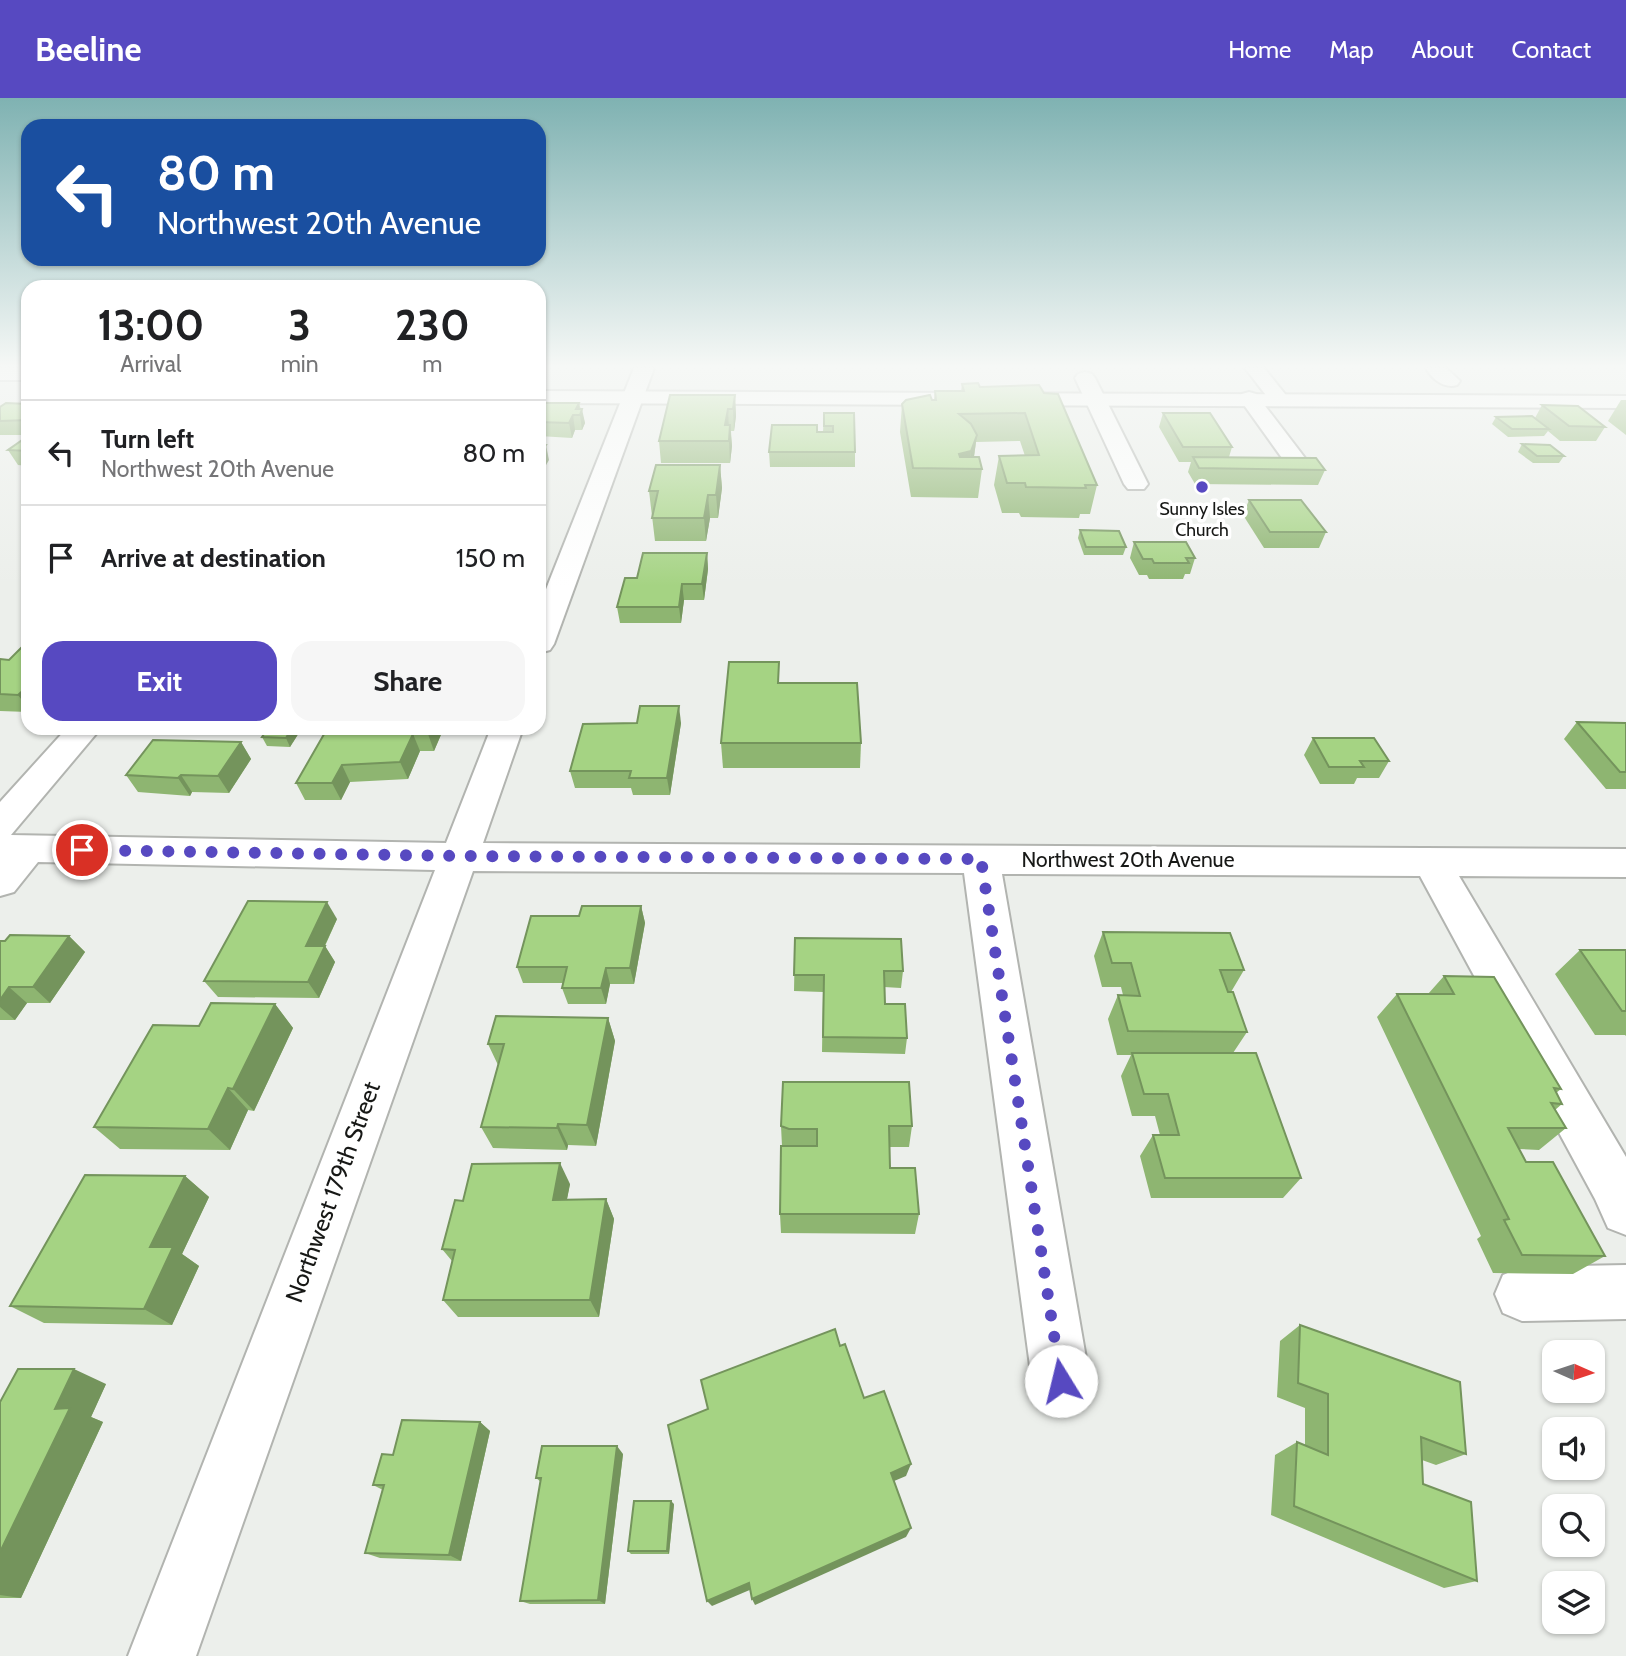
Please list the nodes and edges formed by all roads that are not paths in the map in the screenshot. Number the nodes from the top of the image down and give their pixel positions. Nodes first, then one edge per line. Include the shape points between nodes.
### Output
1 (616, 441) edge
2 (1113, 441) edge
3 (1281, 441) edge
4 (1300, 467) edge
5 (1136, 484) dead end
6 (546, 626) edge
7 (79, 735) edge
8 (504, 735) edge
9 (0, 825) edge
10 (14, 848) edge
11 (457, 856) junction
12 (981, 859) junction
13 (1430, 862) junction
14 (1626, 863) edge
15 (0, 882) edge
16 (1626, 1210) edge
17 (1626, 1292) edge
18 (1522, 1294) dead end
19 (1061, 1381) dead end
20 (162, 1656) edge

1 - 6 street
2 - 5 street
3 - 4 street
7 - 9 street
8 - 11 street, Northwest 179th Street
10 - 11 street, Northwest 20th Avenue
10 - 15 street
11 - 12 street, Northwest 20th Avenue
11 - 20 street, Northwest 179th Street
12 - 13 street, Northwest 20th Avenue
12 - 19 street
13 - 14 street, Northwest 20th Avenue
13 - 16 street
17 - 18 street

